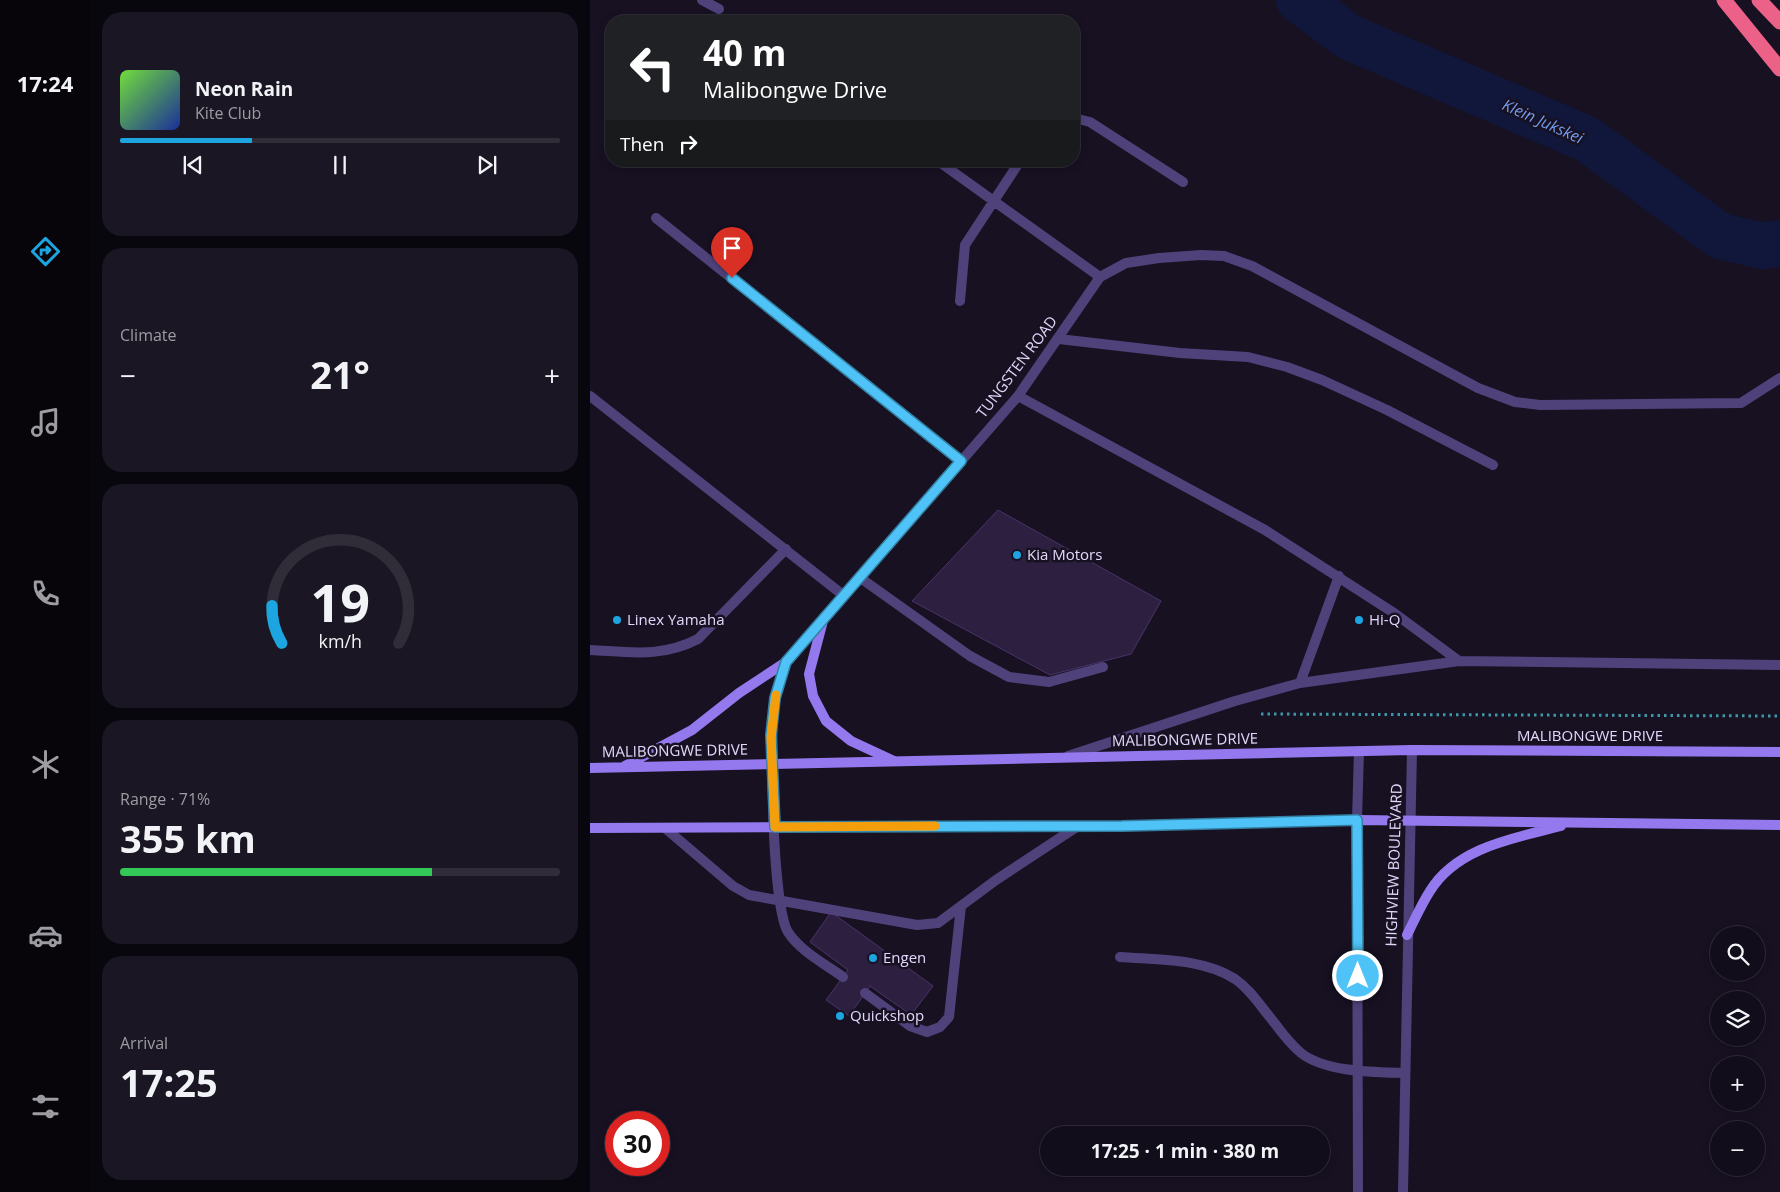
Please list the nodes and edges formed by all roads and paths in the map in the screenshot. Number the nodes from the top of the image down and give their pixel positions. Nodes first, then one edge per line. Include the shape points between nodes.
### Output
1 (702, 0) edge
2 (1724, 0) edge
3 (1759, 0) edge
4 (719, 9) dead end
5 (1780, 22) edge
6 (1780, 69) edge
7 (1080, 120) edge
8 (946, 167) edge
9 (1016, 167) edge
10 (1182, 182) dead end
11 (992, 200) junction
12 (656, 218) dead end
13 (1100, 277) junction
14 (960, 301) dead end
15 (1059, 339) junction
16 (1780, 378) edge
17 (590, 396) edge
18 (1018, 396) junction
19 (961, 461) junction
20 (1494, 465) dead end
21 (786, 549) junction
22 (1340, 576) junction
23 (859, 577) junction
24 (843, 594) junction
25 (824, 617) junction
26 (590, 650) edge
27 (1459, 661) junction
28 (786, 662) junction
29 (1780, 665) edge
30 (1103, 667) dead end
31 (1300, 683) junction
32 (1257, 714) dead end
33 (1780, 716) edge
34 (1412, 750) junction
35 (1359, 751) junction
36 (1780, 752) edge
37 (1064, 758) junction
38 (896, 762) junction
39 (772, 764) junction
40 (590, 768) edge
41 (622, 768) junction
42 (1357, 820) junction
43 (1409, 820) junction
44 (1571, 823) junction
45 (1780, 825) edge
46 (1078, 826) junction
47 (775, 827) junction
48 (590, 828) edge
49 (665, 828) junction
50 (779, 900) junction
51 (961, 906) junction
52 (1407, 935) junction
53 (1120, 957) dead end
54 (843, 977) dead end
55 (865, 993) dead end
56 (1358, 1071) junction
57 (1404, 1073) junction
58 (1358, 1192) edge
59 (1403, 1192) edge

1 - 4 street
2 - 6 highway
3 - 5 highway
7 - 10 street via 1090,122
8 - 11 street
9 - 11 street
11 - 13 street
11 - 14 street via 966,245
12 - 19 street
13 - 15 street, TUNGSTEN ROAD
13 - 16 street via 1126,263 1201,255 1224,256 1252,266 1478,388 1515,402 1540,405 1741,403
15 - 18 street, TUNGSTEN ROAD
15 - 20 street via 1180,353 1248,356 1287,367 1387,410
17 - 21 street
18 - 19 street, TUNGSTEN ROAD
18 - 22 street via 1265,530
19 - 23 street, TUNGSTEN ROAD
21 - 24 street
21 - 26 street via 698,638 680,648 654,653
22 - 27 street
22 - 31 street
23 - 24 street, TUNGSTEN ROAD
23 - 30 street via 970,656 1009,677 1049,682
24 - 25 street, TUNGSTEN ROAD
25 - 28 street, TUNGSTEN ROAD
25 - 38 main road via 809,674 813,696 826,721 851,741
27 - 29 street
27 - 31 street
28 - 39 street, TUNGSTEN ROAD via 775,698
28 - 41 main road via 692,730
31 - 37 street via 1235,701
32 - 33 path
34 - 35 main road, MALIBONGWE DRIVE
34 - 36 main road, MALIBONGWE DRIVE
34 - 43 street, HIGHVIEW BOULEVARD
35 - 37 main road, MALIBONGWE DRIVE
35 - 42 street
37 - 38 main road, MALIBONGWE DRIVE
38 - 39 main road, MALIBONGWE DRIVE
39 - 41 main road, MALIBONGWE DRIVE
39 - 47 street, TUNGSTEN ROAD
40 - 41 main road, MALIBONGWE DRIVE
42 - 43 main road
42 - 46 main road
42 - 56 street
43 - 44 main road
43 - 52 street, HIGHVIEW BOULEVARD
44 - 45 main road
44 - 52 main road via 1495,844 1456,862 1430,889
46 - 47 main road
46 - 51 street
47 - 49 main road
47 - 50 street, TUNGSTEN ROAD
48 - 49 main road
49 - 50 street via 733,886 748,895
50 - 51 street via 917,925 938,923
50 - 54 street, TUNGSTEN ROAD via 787,930 797,943
51 - 55 street via 950,1017 940,1027 927,1032 910,1026
52 - 57 street, HIGHVIEW BOULEVARD
53 - 56 street via 1177,961 1216,970 1236,980 1253,996 1301,1053 1319,1063
56 - 57 street
56 - 58 street
57 - 59 street, HIGHVIEW BOULEVARD

